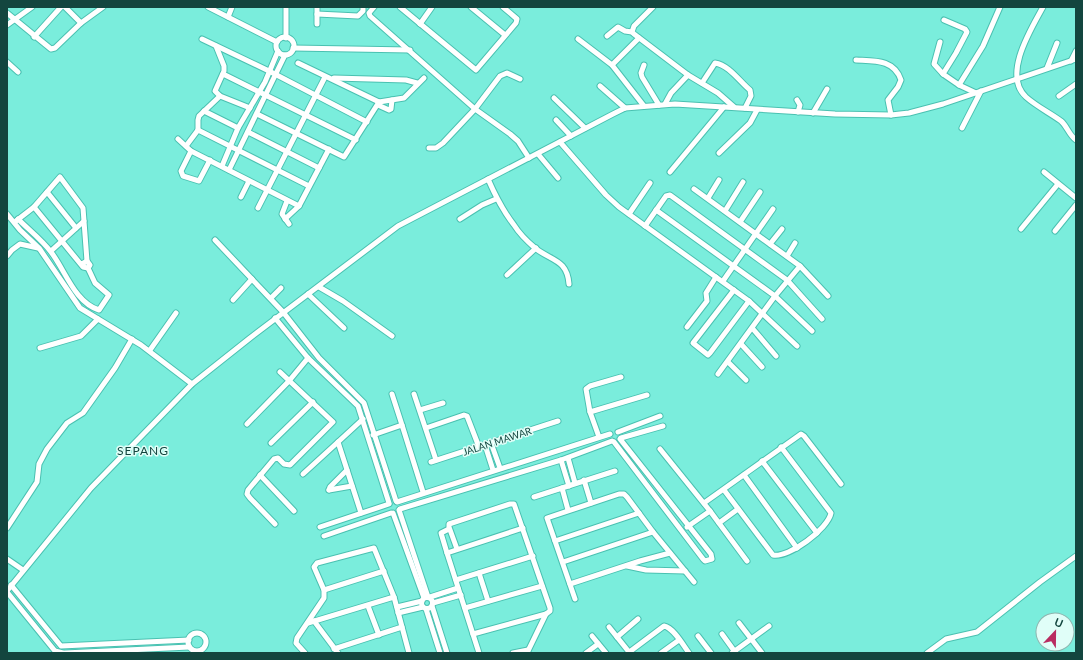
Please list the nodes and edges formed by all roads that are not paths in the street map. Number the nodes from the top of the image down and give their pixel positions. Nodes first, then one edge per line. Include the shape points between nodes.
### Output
1 (32, 7) edge
2 (61, 7) edge
3 (66, 7) edge
4 (103, 7) edge
5 (208, 7) edge
6 (232, 7) edge
7 (286, 7) edge
8 (317, 7) edge
9 (363, 7) edge
10 (374, 7) edge
11 (432, 7) edge
12 (471, 7) edge
13 (503, 7) edge
14 (653, 7) edge
15 (1000, 7) edge
16 (1043, 7) edge
17 (402, 8) edge
18 (7, 13) edge
19 (317, 14) junction
20 (228, 17) junction
21 (944, 20) dead end
22 (15, 21) junction
23 (81, 23) junction
24 (317, 24) dead end
25 (420, 24) junction
26 (7, 25) edge
27 (632, 32) junction
28 (505, 35) junction
29 (607, 36) dead end
30 (34, 37) junction
31 (286, 38) junction
32 (639, 38) junction
33 (202, 39) dead end
34 (578, 39) dead end
35 (277, 42) junction
36 (940, 42) dead end
37 (1057, 43) dead end
38 (216, 46) junction
39 (293, 48) junction
40 (410, 50) junction
41 (278, 51) junction
42 (1076, 51) edge
43 (285, 55) junction
44 (856, 60) dead end
45 (1073, 60) edge
46 (7, 62) edge
47 (298, 63) dead end
48 (644, 65) dead end
49 (612, 66) junction
50 (1047, 68) junction
51 (269, 70) junction
52 (18, 72) dead end
53 (223, 74) junction
54 (276, 74) junction
55 (943, 74) junction
56 (688, 75) junction
57 (325, 77) junction
58 (331, 78) junction
59 (424, 78) dead end
60 (520, 79) dead end
61 (1016, 79) junction
62 (417, 83) junction
63 (702, 83) junction
64 (1076, 84) edge
65 (959, 85) junction
66 (600, 86) dead end
67 (827, 89) dead end
68 (259, 91) junction
69 (979, 92) junction
70 (316, 94) junction
71 (266, 95) junction
72 (220, 96) junction
73 (1059, 96) dead end
74 (554, 98) dead end
75 (392, 100) junction
76 (797, 100) dead end
77 (378, 104) junction
78 (659, 104) junction
79 (665, 104) junction
80 (644, 106) junction
81 (724, 107) junction
82 (734, 107) junction
83 (250, 108) junction
84 (625, 108) junction
85 (745, 108) junction
86 (475, 109) junction
87 (757, 110) junction
88 (204, 111) junction
89 (798, 112) junction
90 (812, 113) junction
91 (257, 114) junction
92 (305, 114) junction
93 (891, 115) junction
94 (556, 120) dead end
95 (367, 122) junction
96 (238, 128) junction
97 (585, 128) junction
98 (962, 128) dead end
99 (198, 130) junction
100 (248, 132) junction
101 (296, 132) junction
102 (571, 136) junction
103 (178, 139) dead end
104 (356, 140) junction
105 (1076, 140) edge
106 (560, 142) junction
107 (186, 146) junction
108 (230, 147) junction
109 (429, 148) dead end
110 (329, 149) junction
111 (191, 151) junction
112 (238, 151) junction
113 (286, 151) junction
114 (719, 153) dead end
115 (538, 154) junction
116 (529, 158) junction
117 (210, 160) junction
118 (222, 166) junction
119 (319, 168) junction
120 (229, 170) junction
121 (276, 170) junction
122 (670, 172) dead end
123 (1044, 172) dead end
124 (558, 178) dead end
125 (488, 179) junction
126 (719, 180) dead end
127 (249, 181) junction
128 (742, 182) dead end
129 (650, 183) dead end
130 (1058, 184) junction
131 (309, 186) junction
132 (694, 189) dead end
133 (267, 190) junction
134 (46, 192) junction
135 (760, 192) dead end
136 (242, 197) dead end
137 (496, 198) junction
138 (708, 198) junction
139 (1076, 198) edge
140 (287, 201) junction
141 (1076, 205) edge
142 (299, 206) junction
143 (34, 207) junction
144 (258, 208) dead end
145 (773, 209) dead end
146 (656, 210) junction
147 (725, 211) junction
148 (7, 214) edge
149 (628, 214) junction
150 (18, 219) junction
151 (285, 219) junction
152 (460, 219) dead end
153 (84, 221) junction
154 (13, 222) junction
155 (740, 222) junction
156 (289, 224) dead end
157 (645, 226) junction
158 (76, 228) junction
159 (782, 229) dead end
160 (1021, 229) dead end
161 (1055, 231) dead end
162 (756, 234) junction
163 (215, 240) dead end
164 (62, 241) junction
165 (770, 244) junction
166 (795, 244) dead end
167 (38, 248) junction
168 (536, 248) junction
169 (746, 250) junction
170 (51, 251) junction
171 (7, 256) edge
172 (787, 256) junction
173 (85, 263) junction
174 (734, 266) junction
175 (800, 266) junction
176 (508, 275) dead end
177 (716, 276) junction
178 (252, 279) junction
179 (787, 280) junction
180 (723, 281) junction
181 (569, 284) dead end
182 (319, 287) junction
183 (281, 288) dead end
184 (734, 290) junction
185 (308, 294) junction
186 (775, 296) junction
187 (828, 296) dead end
188 (271, 298) junction
189 (233, 300) dead end
190 (749, 301) junction
191 (283, 312) junction
192 (176, 313) dead end
193 (764, 313) junction
194 (275, 318) junction
195 (98, 319) junction
196 (822, 319) dead end
197 (687, 327) dead end
198 (344, 328) dead end
199 (753, 329) junction
200 (297, 331) junction
201 (812, 331) dead end
202 (290, 336) junction
203 (392, 336) dead end
204 (132, 339) junction
205 (307, 344) junction
206 (741, 344) junction
207 (797, 346) dead end
208 (40, 348) dead end
209 (150, 350) junction
210 (300, 350) junction
211 (776, 356) dead end
212 (308, 358) junction
213 (728, 362) junction
214 (762, 367) dead end
215 (280, 372) dead end
216 (718, 374) dead end
217 (621, 377) dead end
218 (746, 380) dead end
219 (289, 381) junction
220 (192, 384) junction
221 (348, 386) junction
222 (343, 392) junction
223 (392, 394) dead end
224 (414, 394) dead end
225 (647, 395) dead end
226 (313, 402) junction
227 (444, 403) dead end
228 (420, 410) junction
229 (590, 412) junction
230 (660, 416) dead end
231 (363, 420) junction
232 (558, 421) dead end
233 (246, 424) dead end
234 (402, 426) junction
235 (663, 426) dead end
236 (426, 428) junction
237 (618, 432) junction
238 (376, 434) junction
239 (610, 434) junction
240 (368, 436) junction
241 (599, 437) junction
242 (620, 439) junction
243 (338, 442) junction
244 (613, 442) junction
245 (271, 443) dead end
246 (491, 443) junction
247 (485, 445) junction
248 (479, 447) junction
249 (781, 447) junction
250 (660, 449) dead end
251 (568, 458) junction
252 (561, 460) junction
253 (762, 461) junction
254 (500, 468) junction
255 (347, 470) junction
256 (494, 470) junction
257 (615, 471) dead end
258 (302, 474) dead end
259 (260, 475) junction
260 (744, 475) junction
261 (584, 480) junction
262 (576, 483) junction
263 (841, 484) dead end
264 (352, 486) junction
265 (569, 486) junction
266 (562, 488) junction
267 (724, 490) junction
268 (423, 492) junction
269 (534, 497) dead end
270 (397, 502) junction
271 (389, 503) junction
272 (591, 503) junction
273 (704, 503) junction
274 (400, 510) junction
275 (568, 510) junction
276 (738, 510) junction
277 (294, 511) dead end
278 (710, 511) junction
279 (362, 513) junction
280 (392, 513) junction
281 (639, 513) junction
282 (719, 523) junction
283 (275, 524) dead end
284 (688, 526) junction
285 (320, 527) dead end
286 (7, 528) edge
287 (524, 528) junction
288 (449, 529) junction
289 (683, 530) junction
290 (653, 532) junction
291 (817, 533) junction
292 (324, 536) dead end
293 (555, 541) junction
294 (797, 548) junction
295 (457, 549) junction
296 (447, 553) junction
297 (670, 553) junction
298 (532, 556) junction
299 (1076, 556) edge
300 (7, 559) edge
301 (747, 561) dead end
302 (563, 562) junction
303 (626, 566) junction
304 (23, 570) junction
305 (384, 571) junction
306 (685, 571) junction
307 (479, 573) junction
308 (456, 580) junction
309 (694, 582) dead end
310 (570, 584) junction
311 (11, 585) junction
312 (542, 586) junction
313 (458, 588) junction
314 (324, 590) junction
315 (7, 591) edge
316 (460, 595) junction
317 (394, 597) junction
318 (426, 598) junction
319 (575, 599) dead end
320 (488, 601) junction
321 (26, 603) junction
322 (433, 605) junction
323 (368, 606) junction
324 (397, 607) junction
325 (20, 608) junction
326 (425, 608) junction
327 (466, 608) junction
328 (398, 613) junction
329 (546, 614) junction
330 (638, 620) dead end
331 (314, 621) junction
332 (308, 623) junction
333 (739, 623) dead end
334 (770, 626) dead end
335 (402, 627) junction
336 (609, 627) dead end
337 (473, 634) junction
338 (722, 634) dead end
339 (379, 635) junction
340 (52, 636) junction
341 (592, 636) dead end
342 (698, 636) dead end
343 (617, 637) junction
344 (751, 639) junction
345 (188, 640) junction
346 (679, 640) junction
347 (47, 641) junction
348 (140, 642) junction
349 (598, 644) junction
350 (189, 647) junction
351 (204, 648) junction
352 (140, 651) edge
353 (336, 651) edge
354 (528, 651) edge
355 (195, 652) edge
356 (629, 652) edge
357 (663, 652) edge
358 (734, 652) edge
359 (930, 652) edge
360 (64, 653) edge
361 (209, 653) edge
362 (305, 653) edge
363 (409, 653) edge
364 (440, 653) edge
365 (447, 653) edge
366 (479, 653) edge
367 (513, 653) edge
368 (586, 653) edge
369 (606, 653) edge
370 (689, 653) edge
371 (711, 653) edge
372 (762, 653) edge

1 - 22 street
2 - 30 street
3 - 23 street
4 - 23 street
5 - 20 street
6 - 20 street
7 - 31 street
8 - 19 street
9 - 19 street via 358,16
10 - 40 street via 369,13 370,16
11 - 25 street
12 - 28 street
13 - 28 street via 517,19
14 - 27 street via 634,26
15 - 65 street via 983,46
16 - 61 street via 1024,47
17 - 25 street
18 - 22 street
19 - 24 street
20 - 35 street
21 - 55 street via 965,29 966,32
22 - 26 street
22 - 30 street
23 - 30 street via 55,48 51,49
25 - 28 street via 476,70
27 - 29 street via 618,27
27 - 32 street
31 - 35 street
31 - 39 street via 292,41
32 - 49 street
32 - 56 street
33 - 38 street
34 - 49 street
35 - 41 street
36 - 55 street via 934,64
37 - 50 street
38 - 51 street
38 - 53 street via 224,66
39 - 40 street
39 - 43 street
40 - 86 street
41 - 43 street
41 - 51 street
42 - 45 street
43 - 54 street
44 - 93 street via 887,64 896,71 900,80 888,100
45 - 50 street
46 - 52 street
47 - 57 street
48 - 78 street via 642,77
49 - 80 street
50 - 61 street
51 - 54 street
51 - 68 street
53 - 68 street
53 - 72 street via 215,90
54 - 70 street
54 - 71 street
55 - 65 street
56 - 63 street
56 - 79 street via 671,93
57 - 58 street
57 - 70 street
58 - 62 street via 406,80
58 - 77 street
59 - 62 street
60 - 86 street via 503,74
61 - 69 street
61 - 105 street via 1026,97 1063,122
62 - 75 street via 404,98
63 - 82 street
63 - 85 street via 715,64 722,66 750,90 751,96
64 - 73 street
65 - 69 street
66 - 84 street
67 - 90 street
68 - 71 street
68 - 83 street
69 - 93 street via 929,108
69 - 98 street
70 - 92 street
70 - 95 street
71 - 91 street
71 - 92 street
72 - 83 street
72 - 88 street
74 - 97 street
75 - 77 street
75 - 77 street via 391,109 388,110
76 - 89 street via 800,105
77 - 95 street
78 - 79 street
78 - 80 street
79 - 81 street
80 - 84 street
81 - 82 street
81 - 122 street
82 - 85 street
83 - 96 street
84 - 97 street
85 - 87 street
86 - 109 street via 440,146
86 - 116 street via 518,141
87 - 89 street
87 - 114 street via 750,124
88 - 96 street
88 - 99 street via 198,120
89 - 90 street
90 - 93 street
91 - 100 street
91 - 101 street
92 - 101 street
92 - 104 street
94 - 102 street
95 - 104 street
96 - 108 street
97 - 102 street
99 - 107 street
99 - 108 street
100 - 112 street
100 - 113 street
101 - 110 street
101 - 113 street
102 - 106 street
103 - 107 street
104 - 110 street via 344,157
106 - 115 street
106 - 149 street via 606,195
107 - 111 street
108 - 112 street
108 - 118 street
110 - 119 street
111 - 117 street
111 - 117 street via 181,171 183,176 199,182
112 - 120 street
112 - 121 street
113 - 119 street
113 - 121 street
115 - 116 street
115 - 124 street
116 - 125 street
117 - 118 street
118 - 120 street
119 - 131 street
120 - 127 street
121 - 131 street
121 - 133 street
123 - 130 street
125 - 137 street
125 - 182 street via 398,226
126 - 138 street
127 - 133 street
127 - 136 street
128 - 147 street
129 - 149 street
130 - 139 street
130 - 160 street
131 - 142 street
132 - 138 street
133 - 140 street
133 - 144 street
134 - 143 street
134 - 153 street via 60,177 82,206
134 - 158 street
135 - 155 street
137 - 152 street
137 - 168 street via 514,226
138 - 147 street
140 - 142 street
140 - 151 street via 282,211
141 - 161 street
142 - 151 street
143 - 150 street
143 - 164 street
145 - 162 street
146 - 157 street
146 - 169 street via 666,196 670,195
146 - 174 street
147 - 155 street
148 - 154 street
149 - 157 street
150 - 154 street
150 - 170 street
151 - 156 street
153 - 158 street
153 - 173 street
154 - 167 street
155 - 162 street
157 - 177 street
158 - 164 street
159 - 165 street
162 - 165 street
162 - 169 street
163 - 178 street
164 - 170 street
164 - 173 street
165 - 172 street
166 - 172 street
167 - 171 street via 20,244
167 - 195 street via 77,306
168 - 176 street
168 - 181 street via 563,266
169 - 174 street
169 - 179 street
170 - 173 street via 82,298 99,310 108,295 95,283 88,268 83,268
172 - 175 street
174 - 180 street
174 - 186 street
175 - 179 street
175 - 187 street
177 - 180 street
177 - 197 street via 706,293 707,301
178 - 188 street
178 - 189 street
179 - 186 street
179 - 196 street
180 - 184 street
182 - 185 street
182 - 203 street
183 - 188 street
184 - 190 street
184 - 190 street via 693,343 704,354 710,353
185 - 191 street
185 - 198 street
186 - 193 street
186 - 201 street
188 - 191 street
190 - 193 street
191 - 194 street
191 - 200 street
192 - 209 street
193 - 199 street
193 - 207 street
194 - 202 street
194 - 220 street
195 - 204 street
195 - 208 street via 81,336
199 - 206 street
199 - 211 street
200 - 202 street
200 - 205 street
202 - 210 street
204 - 209 street
204 - 286 street via 83,413 67,423 47,449 39,464 38,482
205 - 210 street
205 - 221 street
206 - 213 street
206 - 214 street
209 - 220 street
210 - 212 street
212 - 219 street
212 - 222 street
213 - 216 street
213 - 218 street
215 - 219 street
217 - 229 street via 588,387 586,392
219 - 226 street
219 - 233 street
220 - 304 street via 91,488
221 - 222 street
221 - 238 street via 364,402
222 - 231 street via 358,406
223 - 234 street
224 - 228 street
225 - 229 street
226 - 245 street
226 - 259 street via 333,420 331,425 290,465 276,458
227 - 228 street
228 - 236 street
229 - 241 street
230 - 237 street
231 - 240 street
231 - 243 street
232 - 246 street, JALAN MAWAR
234 - 238 street
234 - 268 street
235 - 242 street
236 - 248 street via 467,416
236 - 248 street, JALAN MAWAR via 434,461
237 - 239 street
237 - 242 street
238 - 240 street
238 - 270 street
239 - 241 street
239 - 244 street
240 - 271 street
241 - 254 street
242 - 244 street
242 - 284 street
243 - 255 street
243 - 258 street
244 - 251 street
244 - 289 street
246 - 247 street, JALAN MAWAR
246 - 254 street
247 - 248 street, JALAN MAWAR
247 - 256 street
249 - 253 street
249 - 263 street via 797,435 803,435
249 - 291 street via 831,513
250 - 273 street
251 - 252 street
251 - 262 street
252 - 265 street
252 - 274 street
253 - 260 street
253 - 291 street
254 - 256 street
255 - 264 street
255 - 264 street via 329,490
256 - 268 street
257 - 261 street
259 - 277 street
259 - 283 street via 247,494
260 - 267 street
260 - 294 street
261 - 262 street
261 - 272 street
262 - 265 street
264 - 279 street
265 - 266 street
266 - 269 street
266 - 275 street
267 - 273 street
267 - 276 street
268 - 270 street
270 - 271 street
270 - 274 street
271 - 279 street
271 - 280 street via 388,508
272 - 275 street
272 - 281 street via 624,494
273 - 278 street
274 - 280 street
274 - 318 street
275 - 293 street via 547,518
276 - 282 street
276 - 294 street via 773,555 785,554
278 - 282 street
278 - 284 street
279 - 285 street
280 - 292 street
280 - 318 street
281 - 290 street
281 - 293 street
282 - 301 street
284 - 289 street
284 - 289 street via 712,559 705,561
287 - 288 street via 512,503 450,523
287 - 295 street
287 - 298 street
288 - 295 street
288 - 296 street via 441,533
290 - 297 street
290 - 302 street
291 - 294 street
293 - 302 street
295 - 296 street
296 - 308 street
297 - 303 street
297 - 306 street
298 - 307 street
298 - 312 street
299 - 359 street via 978,632 951,636
300 - 304 street
302 - 310 street
303 - 306 street via 646,570
303 - 310 street
304 - 311 street
305 - 314 street
305 - 314 street via 374,548 371,547 316,563 314,568
305 - 317 street
306 - 309 street
307 - 308 street
307 - 320 street
308 - 313 street
310 - 319 street
311 - 315 street
311 - 321 street
312 - 320 street
312 - 329 street via 550,608
313 - 316 street
313 - 318 street
314 - 332 street via 322,604
315 - 325 street
316 - 322 street
316 - 327 street
317 - 323 street
317 - 324 street
318 - 322 street
318 - 324 street
318 - 326 street
320 - 327 street
321 - 325 street
321 - 340 street
322 - 326 street
322 - 365 street
323 - 331 street
323 - 339 street
324 - 328 street
325 - 347 street
326 - 328 street
326 - 364 street
327 - 337 street
328 - 335 street
329 - 337 street
329 - 354 street
330 - 343 street
331 - 332 street
331 - 353 street
332 - 362 street via 296,641
333 - 344 street
334 - 344 street
335 - 339 street
335 - 363 street
336 - 343 street
337 - 366 street
338 - 358 street
339 - 353 street
340 - 347 street
340 - 348 street via 59,645 64,646
341 - 349 street
342 - 371 street
343 - 356 street
344 - 358 street
344 - 372 street
345 - 348 street
345 - 350 street
345 - 351 street via 195,634 202,636 206,642
346 - 356 street via 664,626
346 - 357 street
346 - 370 street
347 - 360 street via 55,651
348 - 352 street
349 - 368 street
349 - 369 street
350 - 352 street
350 - 355 street
351 - 355 street
351 - 361 street
352 - 360 street
354 - 367 street

